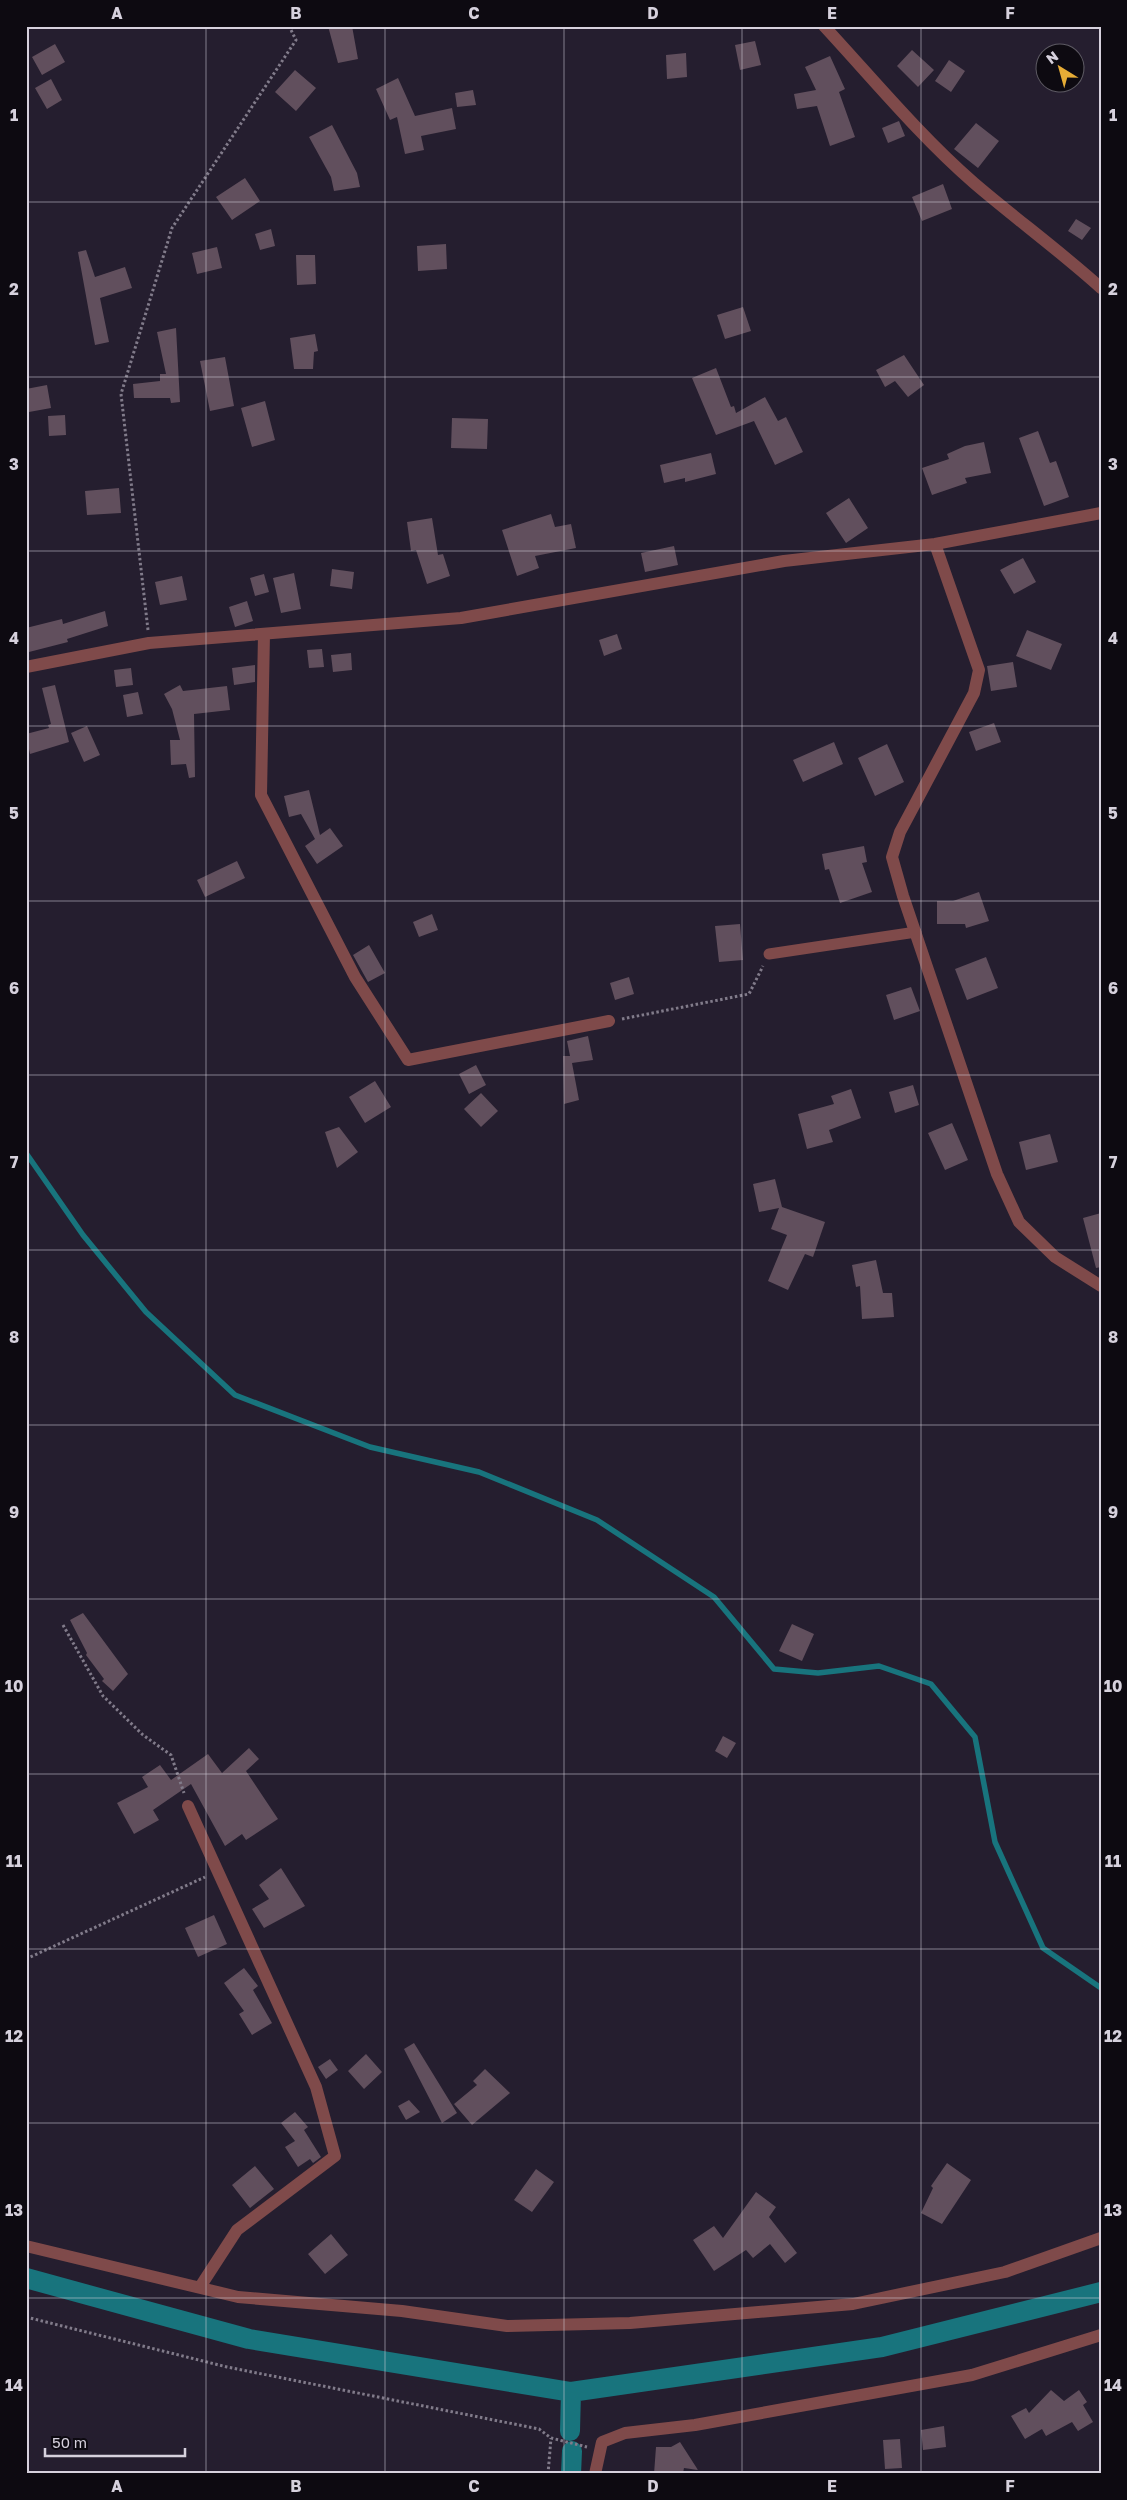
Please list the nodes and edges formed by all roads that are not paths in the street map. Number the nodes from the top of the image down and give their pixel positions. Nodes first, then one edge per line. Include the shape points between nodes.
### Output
1 (824, 26) edge
2 (1101, 288) edge
3 (1101, 513) edge
4 (935, 544) junction
5 (264, 634) junction
6 (26, 667) edge
7 (916, 932) junction
8 (769, 954) road end
9 (609, 1021) road end
10 (1101, 1286) edge
11 (188, 1806) road end
12 (1101, 2238) edge
13 (26, 2246) edge
14 (200, 2287) junction
15 (1101, 2336) edge
16 (596, 2474) edge

1 - 2 street via 974,182
3 - 4 street
4 - 5 street via 784,561 461,618
4 - 7 street via 979,670 974,693 900,832 892,856
5 - 6 street via 149,643
5 - 9 street via 261,795 355,977 408,1060
7 - 8 lane
7 - 10 street via 997,1174 1019,1222 1055,1257
11 - 14 street via 316,2087 335,2156 237,2230
12 - 14 street via 1005,2272 853,2304 630,2323 508,2326 402,2311 238,2297
13 - 14 street
15 - 16 street via 972,2375 695,2425 625,2433 602,2442

